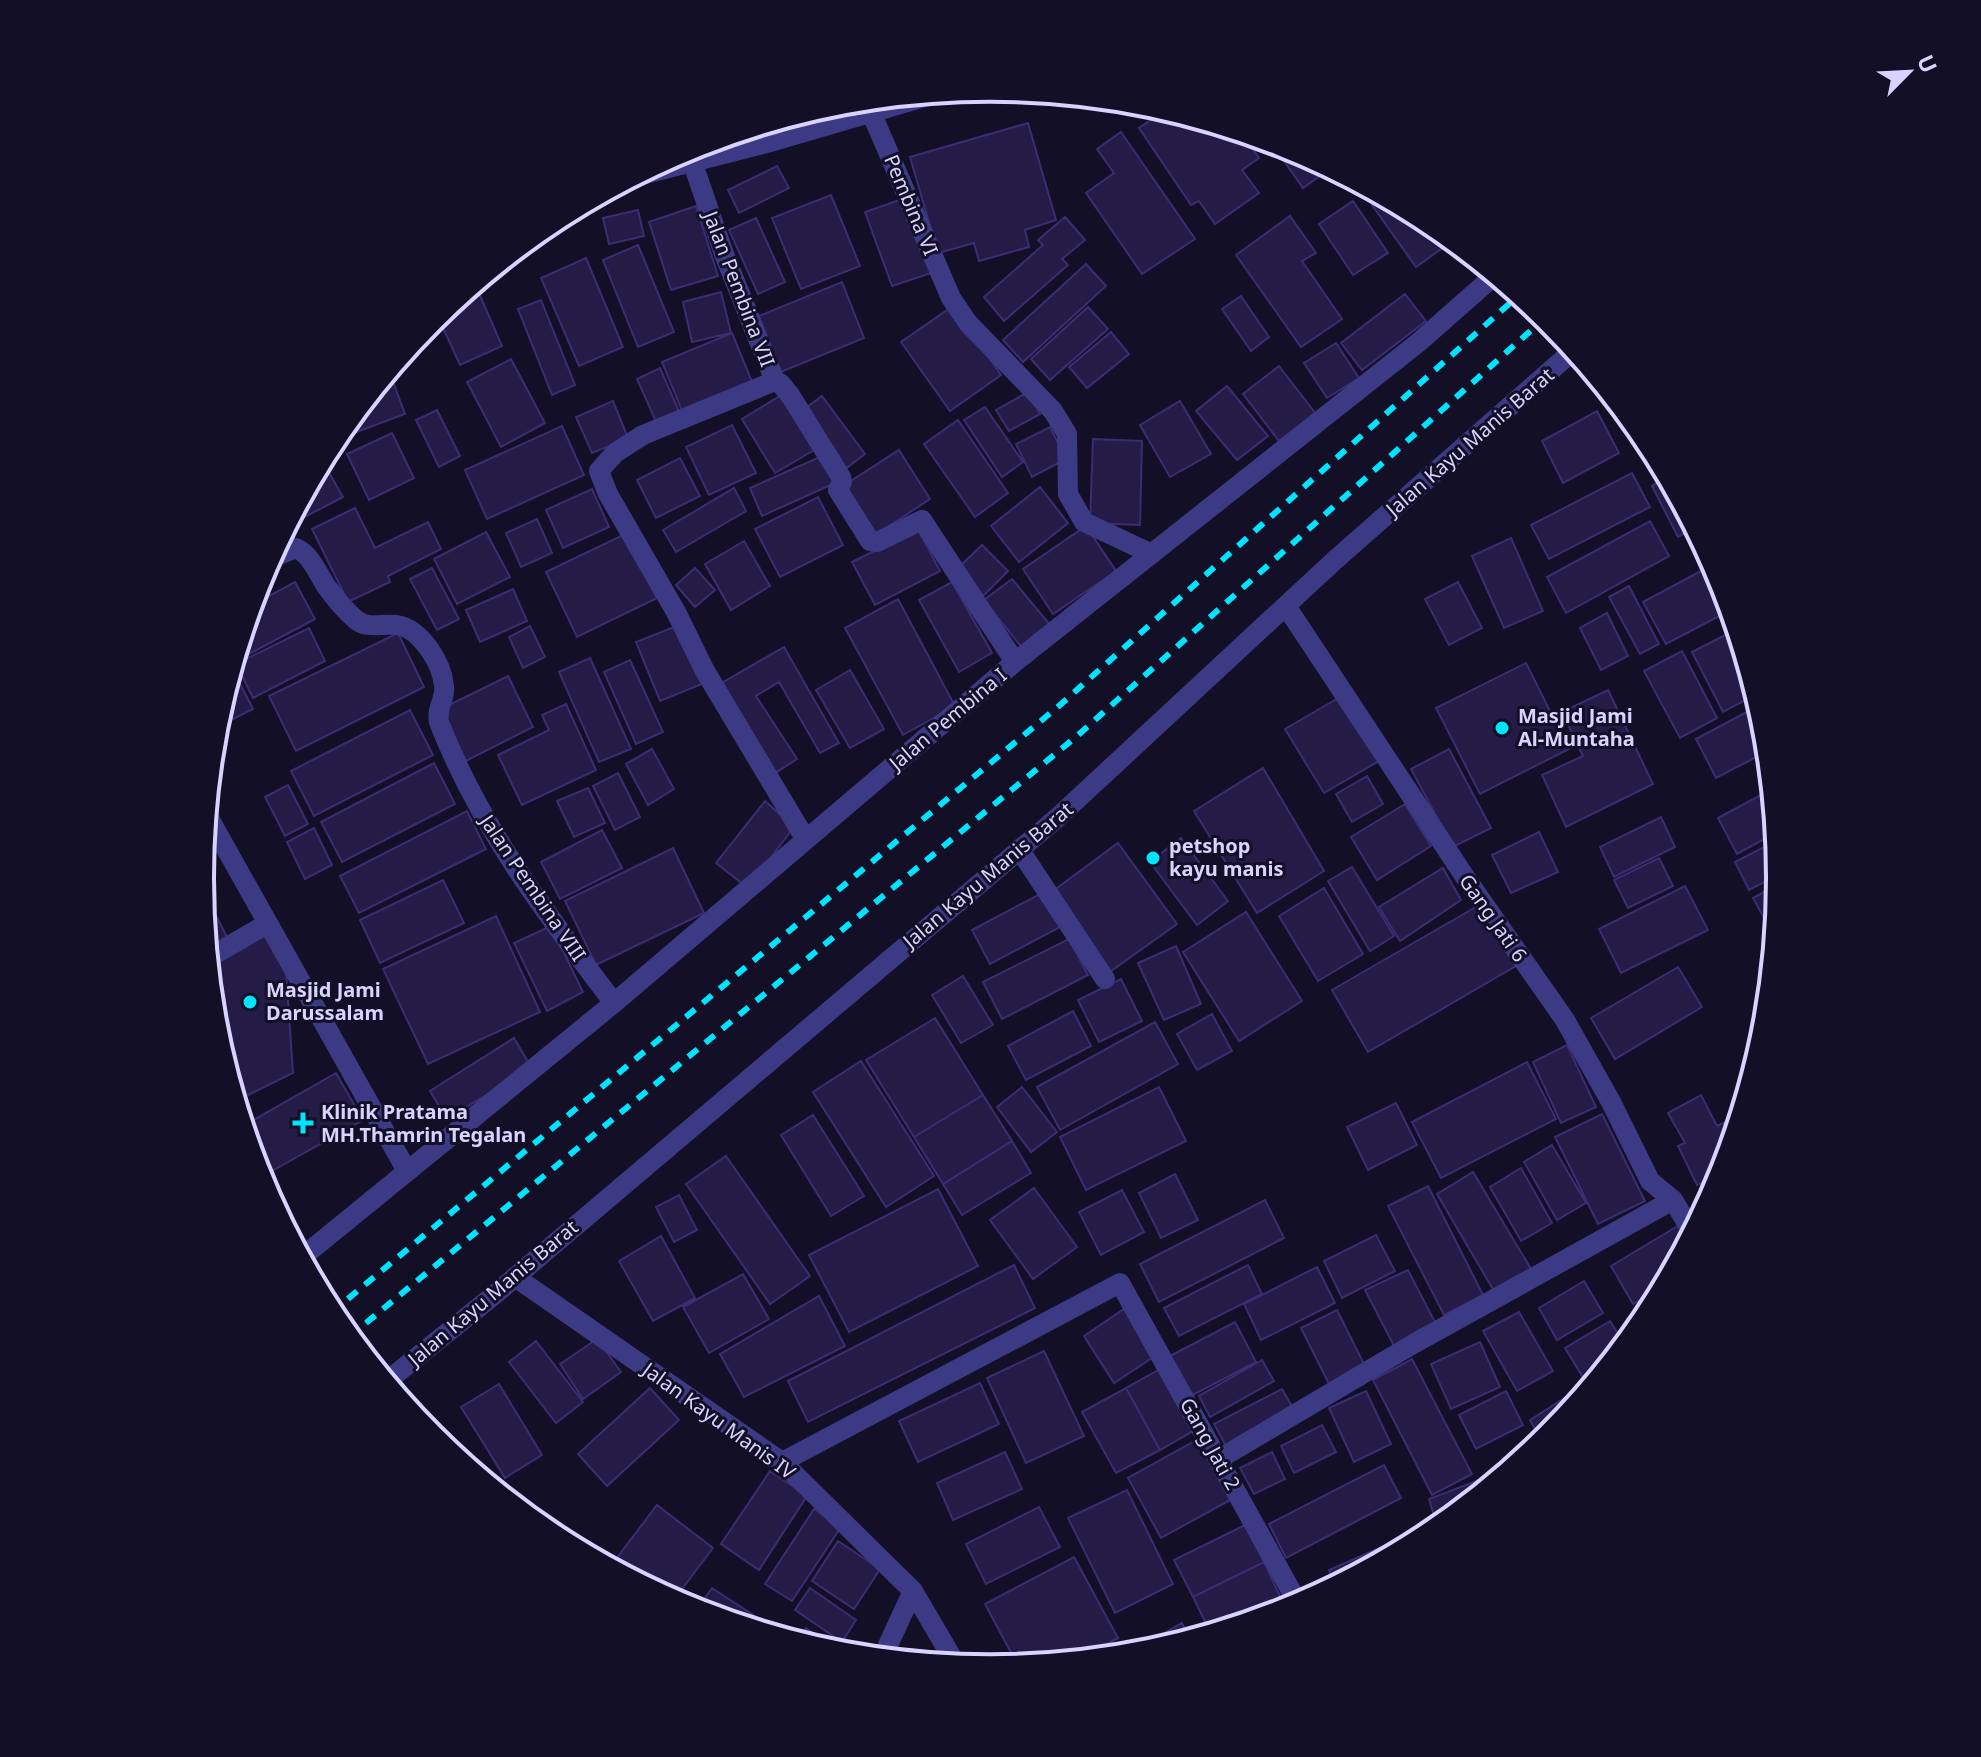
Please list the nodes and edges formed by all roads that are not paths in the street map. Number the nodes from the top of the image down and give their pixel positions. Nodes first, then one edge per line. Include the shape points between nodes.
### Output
1 (871, 112) joint
2 (696, 160) edge
3 (692, 161) edge
4 (1487, 282) edge
5 (1566, 358) edge
6 (775, 381) junction
7 (286, 552) edge
8 (1152, 554) junction
9 (1286, 606) junction
10 (1015, 662) junction
11 (216, 831) edge
12 (806, 840) junction
13 (1019, 849) junction
14 (267, 924) junction
15 (218, 952) edge
16 (1105, 979) dead end
17 (614, 1003) junction
18 (407, 1171) junction
19 (1673, 1200) junction
20 (1687, 1223) edge
21 (309, 1251) edge
22 (515, 1277) junction
23 (394, 1375) edge
24 (1219, 1459) junction
25 (782, 1462) junction
26 (913, 1591) junction
27 (1293, 1594) edge
28 (887, 1648) edge
29 (950, 1653) edge

1 - 2 street
1 - 8 street, Pembina VI via 951,298 968,323 1053,411 1067,434 1068,494 1084,522
3 - 6 street, Jalan Pembina VII
4 - 8 street, Jalan Pembina I
5 - 9 street, Jalan Kayu Manis Barat
6 - 10 street, Jalan Pembina VII via 790,395 841,477 838,490 870,541 922,520
6 - 12 street via 643,435 599,471 705,671
7 - 17 street, Jalan Pembina VIII via 305,552 357,620 369,627 399,625 426,646 444,685 439,722 480,810 524,882
8 - 10 street, Jalan Pembina I
9 - 13 street, Jalan Kayu Manis Barat
9 - 19 street, Gang Jati 6 via 1565,1020 1650,1181
10 - 12 street, Jalan Pembina I
11 - 14 street
12 - 17 street, Jalan Pembina I
13 - 16 street
13 - 22 street, Jalan Kayu Manis Barat
14 - 15 street
14 - 18 street
17 - 18 street, Jalan Pembina I
18 - 21 street, Jalan Pembina I
19 - 20 street, Gang Jati 6
19 - 24 street
22 - 23 street, Jalan Kayu Manis Barat
22 - 25 street, Jalan Kayu Manis IV
24 - 25 street, Gang Jati 2 via 1120,1283
24 - 27 street, Gang Jati 2
25 - 26 street, Jalan Kayu Manis IV
26 - 28 street
26 - 29 street, Jalan Kayu Manis IV

